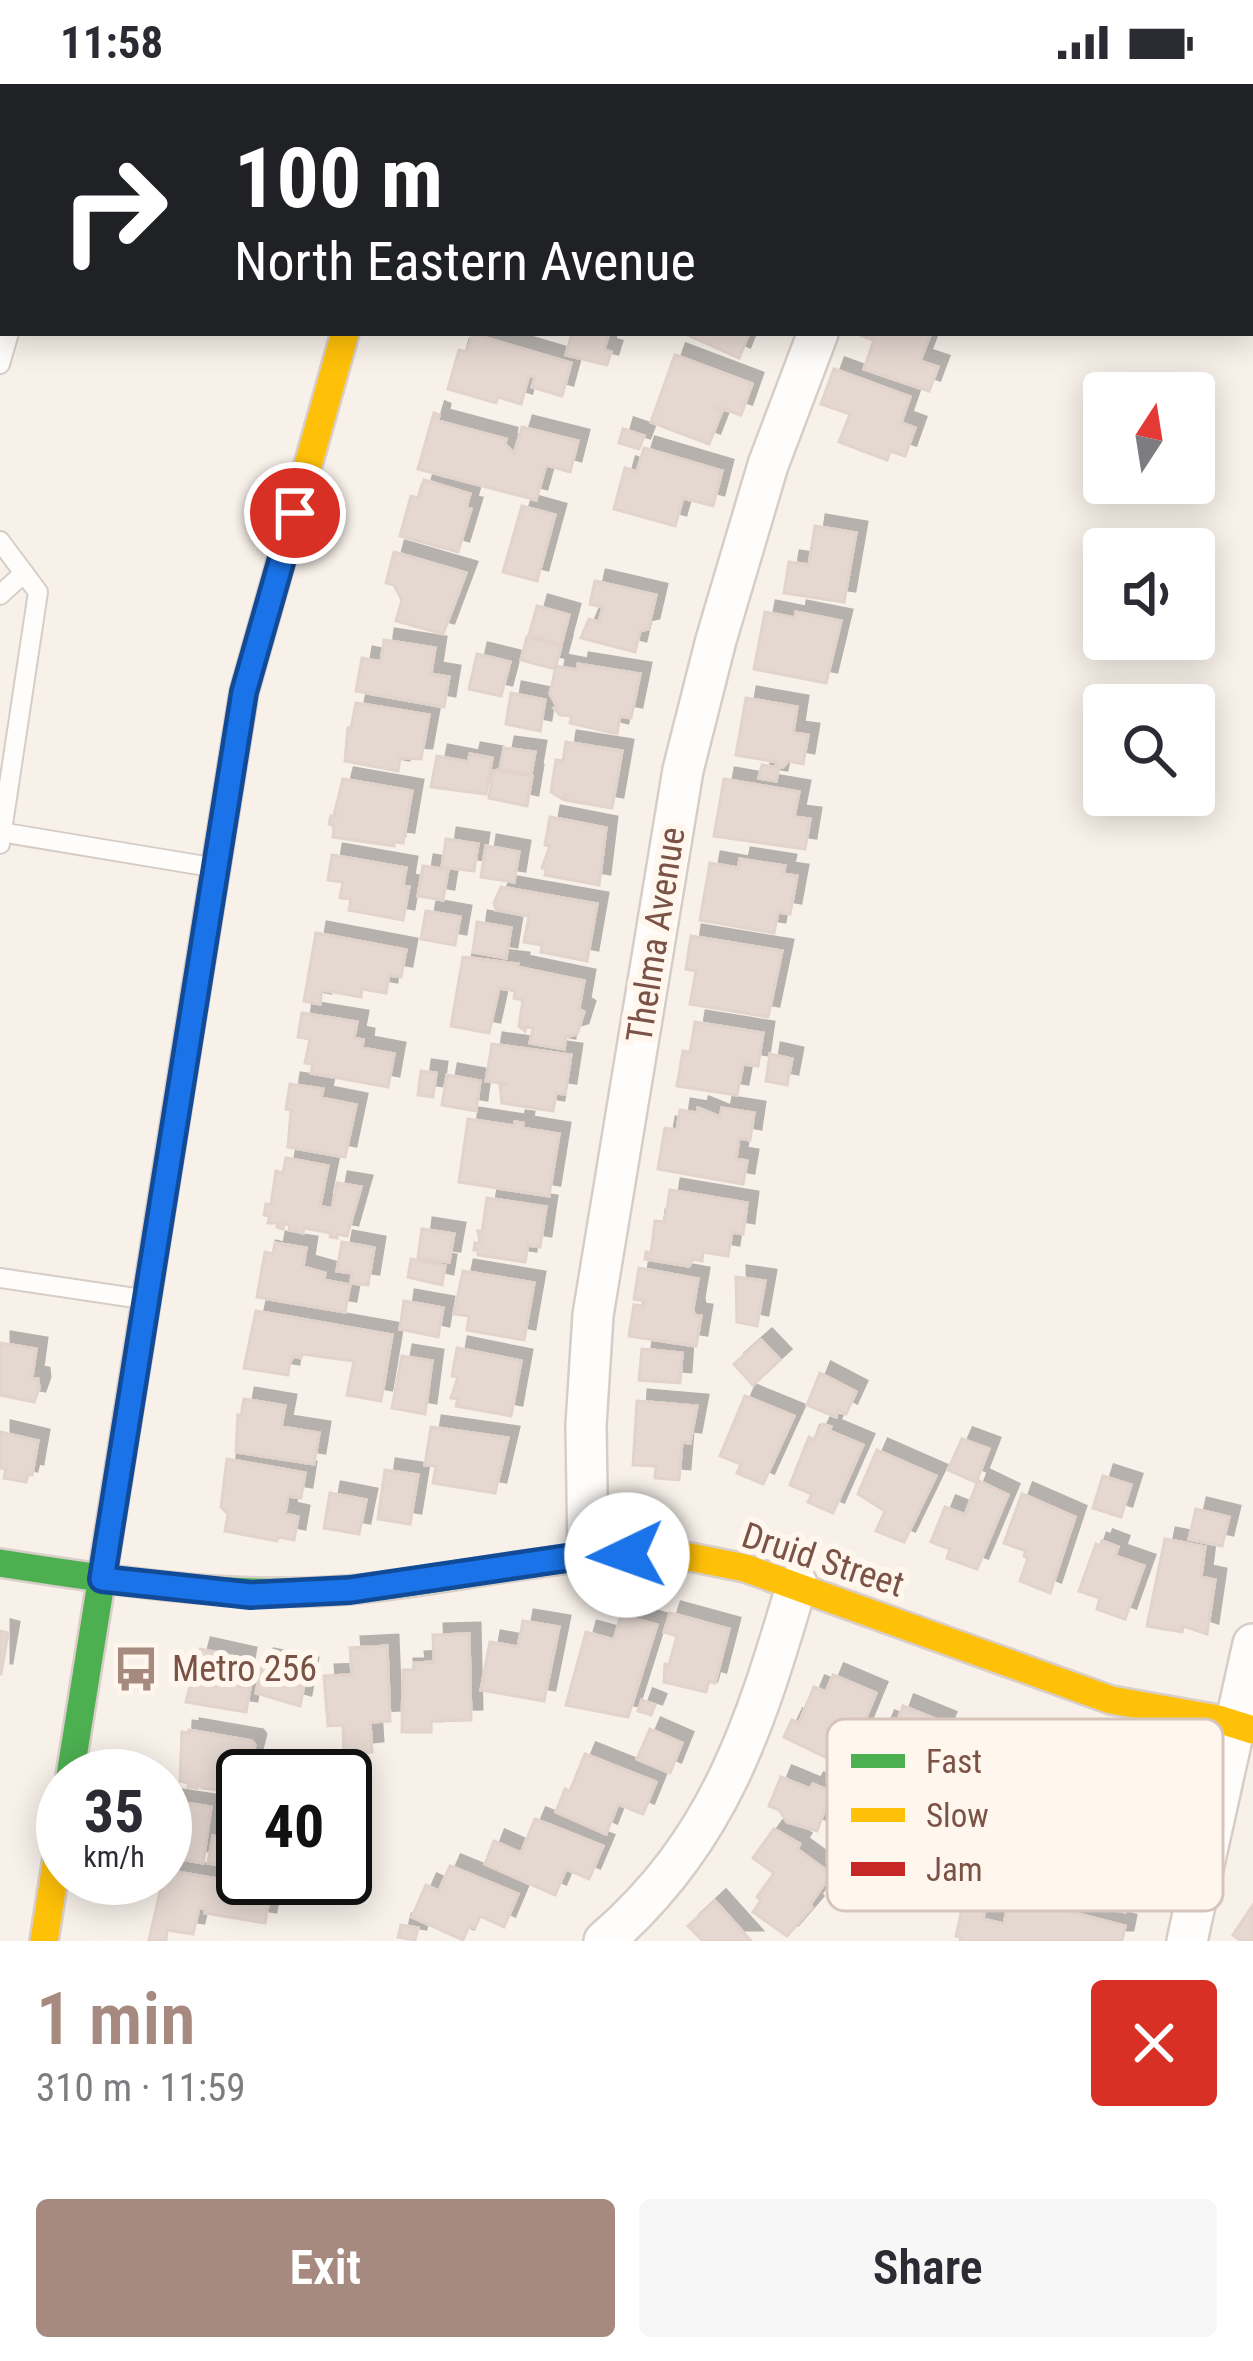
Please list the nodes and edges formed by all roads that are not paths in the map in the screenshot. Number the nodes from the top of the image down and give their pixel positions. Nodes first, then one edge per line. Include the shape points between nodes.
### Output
1 (344, 336) edge
2 (817, 336) edge
3 (0, 541) edge
4 (23, 573) junction
5 (0, 595) edge
6 (1, 833) edge
7 (0, 844) edge
8 (216, 867) junction
9 (0, 1278) edge
10 (146, 1300) junction
11 (587, 1555) junction
12 (0, 1563) edge
13 (102, 1579) junction
14 (797, 1584) junction
15 (1253, 1644) edge
16 (1207, 1719) edge
17 (1243, 1726) edge
18 (74, 1749) edge
19 (1223, 1803) edge
20 (50, 1905) edge
21 (1195, 1911) edge
22 (44, 1941) edge
23 (604, 1941) edge
24 (1187, 1941) edge

1 - 8 main road via 244,692
2 - 11 street, Thelma Avenue via 768,465 683,770 593,1315
3 - 4 lane
4 - 5 lane
4 - 6 lane via 38,592
6 - 7 lane
6 - 8 lane
8 - 10 main road
9 - 10 lane
10 - 13 main road
11 - 13 main road, Druid Street via 350,1590 251,1595
11 - 14 main road, Druid Street via 684,1558
12 - 13 main road, Druid Street
13 - 18 main road
14 - 16 main road, Druid Street via 1118,1702
14 - 23 street via 758,1716 727,1783 639,1911
15 - 17 street
17 - 19 street
20 - 22 main road
21 - 24 street

